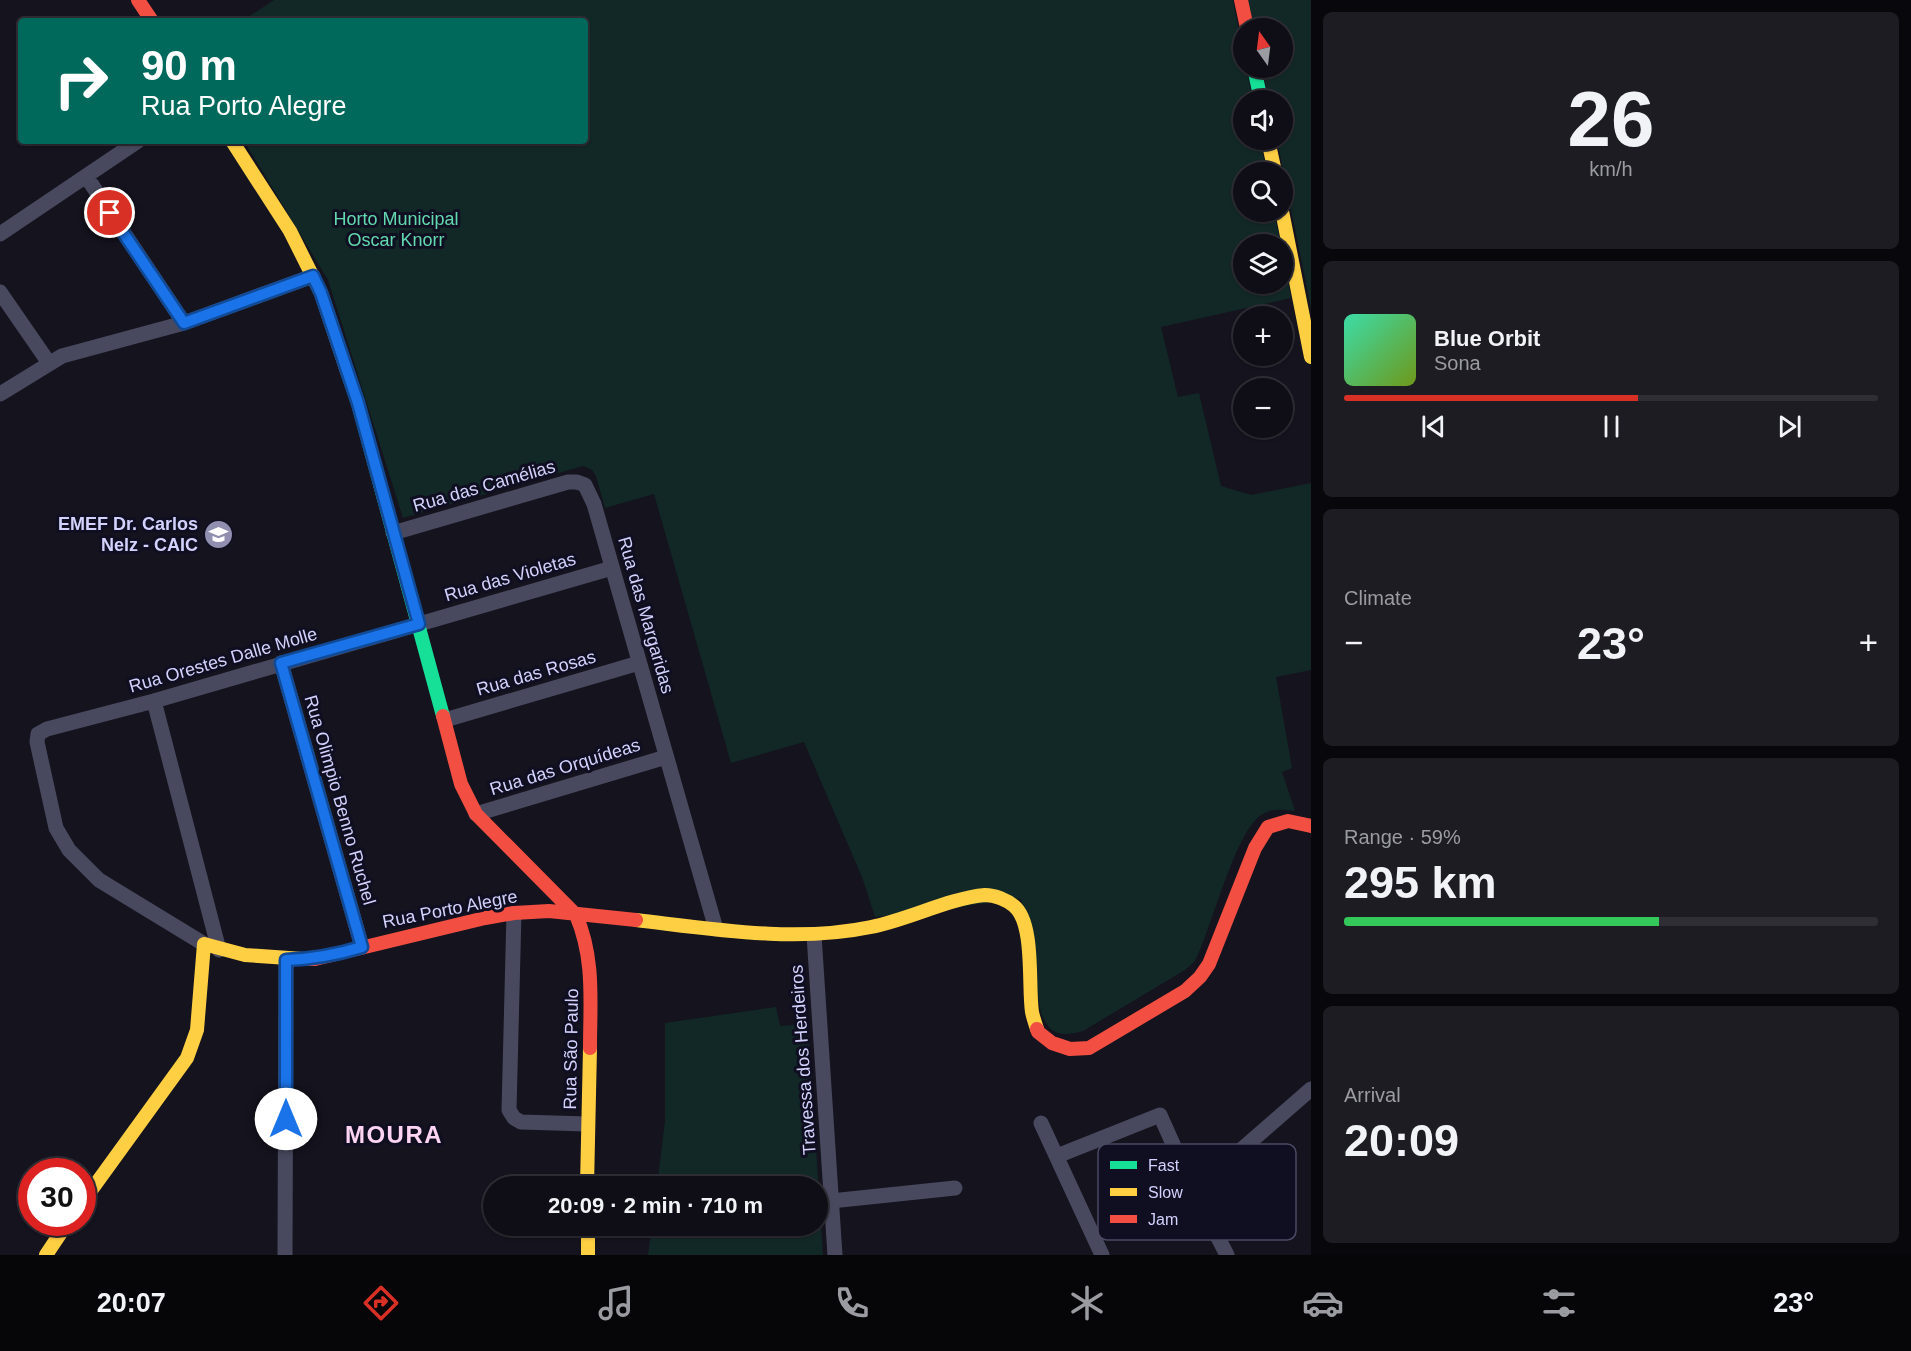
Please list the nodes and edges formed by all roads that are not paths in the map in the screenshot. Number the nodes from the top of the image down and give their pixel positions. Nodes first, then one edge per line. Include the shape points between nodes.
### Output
1 (138, 0) edge
2 (1241, 0) edge
3 (150, 18) edge
4 (1245, 18) edge
5 (134, 144) edge
6 (234, 144) edge
7 (86, 176) junction
8 (1284, 222) edge
9 (0, 234) edge
10 (313, 276) junction
11 (0, 292) edge
12 (184, 323) junction
13 (1311, 357) edge
14 (49, 363) junction
15 (0, 394) edge
16 (585, 485) joint
17 (393, 533) junction
18 (612, 568) junction
19 (419, 624) junction
20 (281, 663) junction
21 (639, 663) junction
22 (154, 701) junction
23 (445, 720) junction
24 (38, 734) joint
25 (666, 757) junction
26 (477, 814) junction
27 (1311, 826) edge
28 (514, 913) junction
29 (576, 915) junction
30 (716, 929) junction
31 (814, 935) junction
32 (204, 944) junction
33 (362, 947) junction
34 (219, 950) junction
35 (286, 960) junction
36 (1311, 1089) edge
37 (1041, 1123) dead end
38 (587, 1124) junction
39 (1173, 1144) edge
40 (1248, 1144) edge
41 (1057, 1156) junction
42 (587, 1176) edge
43 (96, 1184) edge
44 (956, 1188) dead end
45 (831, 1201) junction
46 (58, 1236) edge
47 (588, 1236) edge
48 (1219, 1240) edge
49 (46, 1255) edge
50 (285, 1255) edge
51 (588, 1255) edge
52 (835, 1255) edge
53 (1102, 1255) edge
54 (1227, 1255) edge

1 - 3 street
2 - 4 street
5 - 7 street
6 - 10 street via 290,231
7 - 9 street
7 - 12 street
8 - 13 street
10 - 12 street
10 - 17 street via 358,403
11 - 14 street
12 - 14 street via 88,348
14 - 15 street
16 - 17 street, Rua das Camélias via 568,482
16 - 18 street, Rua das Margaridas
17 - 19 street
18 - 19 street, Rua das Violetas
18 - 21 street, Rua das Margaridas
19 - 20 street, Rua Orestes Dalle Molle
19 - 23 street
20 - 22 street, Rua Orestes Dalle Molle
20 - 33 street, Rua Olimpio Benno Ruchel
21 - 23 street, Rua das Rosas
21 - 25 street, Rua das Margaridas
22 - 24 street, Rua Orestes Dalle Molle
22 - 34 street
23 - 26 street via 461,784
24 - 32 street, Rua Porto Alegre via 56,828 69,850 99,880
25 - 26 street, Rua das Orquídeas
25 - 30 street, Rua das Margaridas
26 - 29 street
27 - 31 street, Rua Porto Alegre via 1288,821 1268,827 1255,848 1209,964 1200,977 1185,991 1089,1048 1070,1049 1052,1043 1038,1032 1032,1013 1023,919 1016,907 1003,899 987,895 872,927
28 - 29 street, Rua Porto Alegre via 549,911
28 - 33 street, Rua Porto Alegre
28 - 38 street via 508,1110 522,1122
29 - 30 street, Rua Porto Alegre
29 - 38 street, Rua São Paulo via 591,969
30 - 31 street, Rua Porto Alegre
31 - 45 street, Travessa dos Herdeiros
32 - 34 street, Rua Porto Alegre
32 - 43 street via 197,1030 187,1058
33 - 35 street, Rua Porto Alegre via 315,959
34 - 35 street, Rua Porto Alegre
35 - 50 street
36 - 40 street
37 - 41 street
38 - 42 street, Rua São Paulo
39 - 41 street via 1160,1115
41 - 53 street
44 - 45 street
45 - 52 street, Travessa dos Herdeiros
46 - 49 street
47 - 51 street
48 - 54 street

